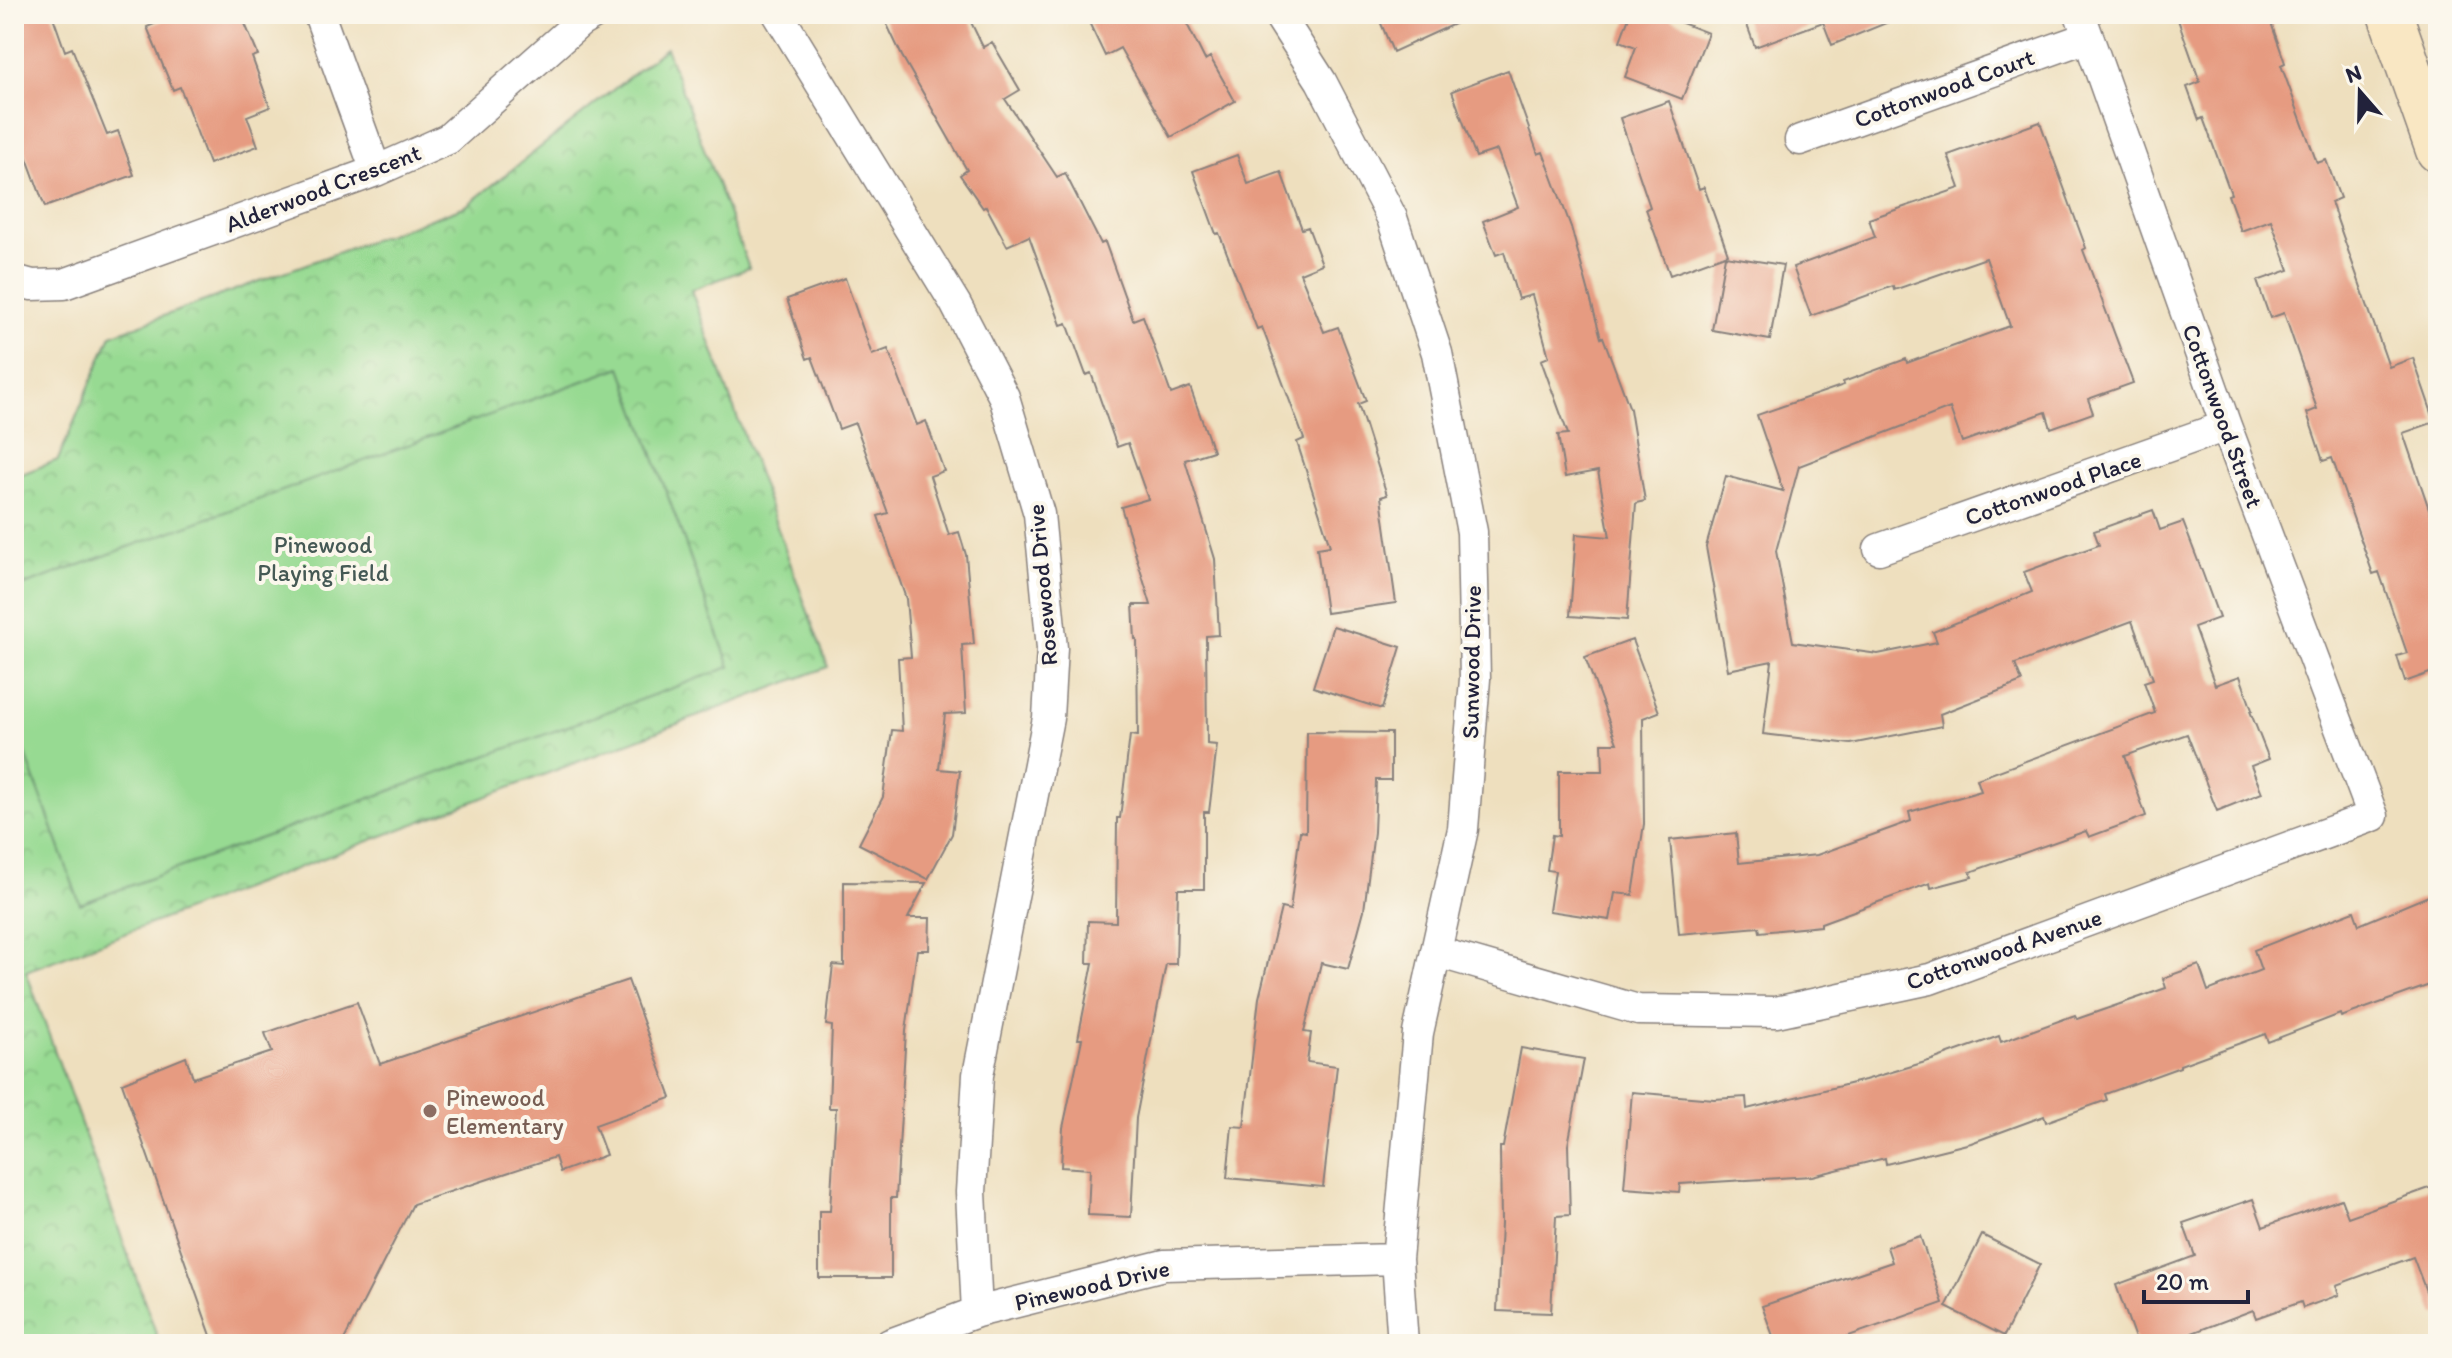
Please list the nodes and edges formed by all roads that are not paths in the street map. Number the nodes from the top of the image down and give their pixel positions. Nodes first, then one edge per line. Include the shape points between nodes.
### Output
1 (319, 14) edge
2 (594, 14) edge
3 (778, 14) edge
4 (1278, 14) edge
5 (2390, 14) edge
6 (2084, 26) edge
7 (2436, 135) edge
8 (1800, 140) dead end
9 (376, 171) junction
10 (14, 280) edge
11 (2226, 426) junction
12 (1879, 549) dead end
13 (2373, 816) joint
14 (1437, 952) junction
15 (1397, 1259) junction
16 (977, 1312) junction
17 (890, 1344) edge
18 (1403, 1344) edge

1 - 9 street
2 - 9 street, Alderwood Crescent via 448,139
3 - 16 street, Rosewood Drive via 955,303 1004,397 1039,514 1052,648 1048,718 978,1075 971,1192
4 - 14 street, Sunwood Drive via 1321,81 1392,218 1437,353 1472,532 1471,739 1463,829
5 - 7 main road
6 - 8 street, Cottonwood Court
6 - 11 street, Cottonwood Street
9 - 10 street, Alderwood Crescent via 64,284
11 - 12 street, Cottonwood Place
11 - 13 street, Cottonwood Street
13 - 14 street, Cottonwood Avenue via 1930,979 1776,1012 1638,1010
14 - 15 street, Sunwood Drive via 1418,1033
15 - 16 street, Pinewood Drive via 1164,1265
15 - 18 street, Sunwood Drive
16 - 17 street, Pinewood Drive

